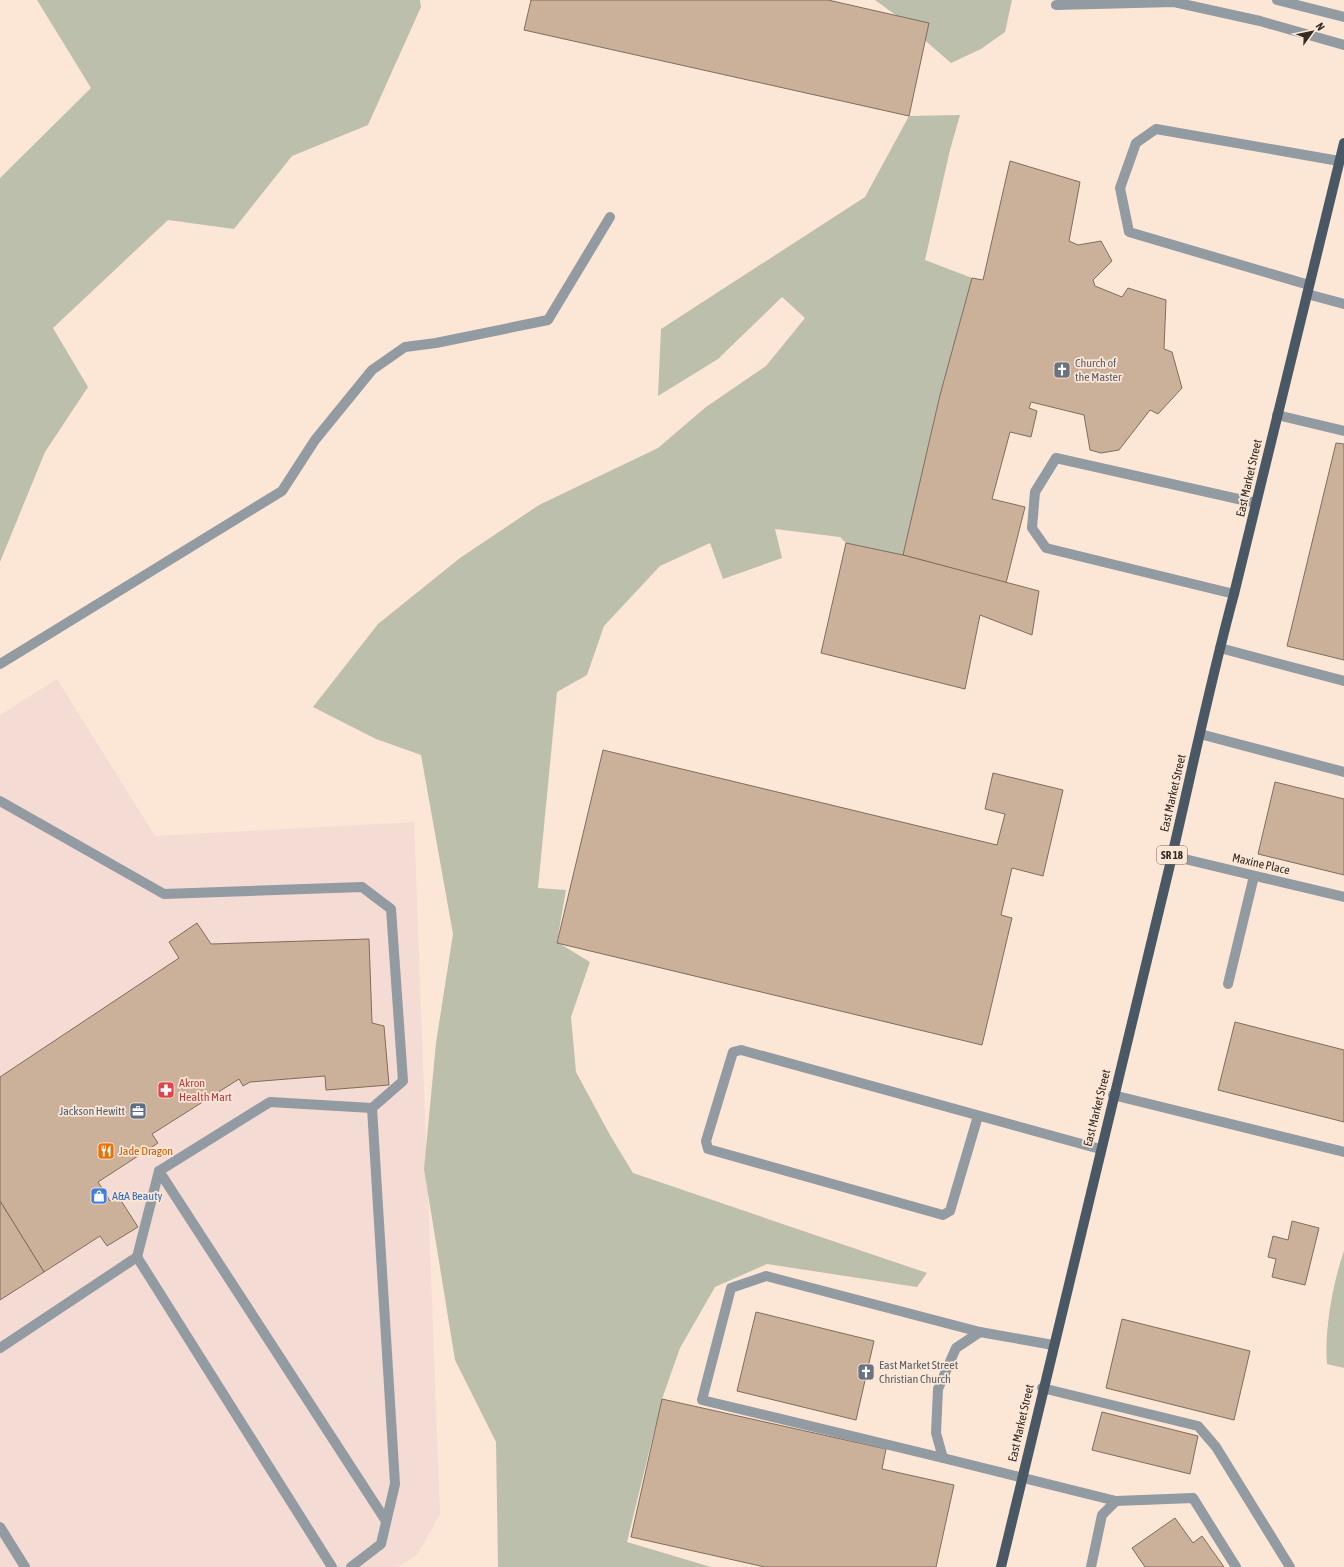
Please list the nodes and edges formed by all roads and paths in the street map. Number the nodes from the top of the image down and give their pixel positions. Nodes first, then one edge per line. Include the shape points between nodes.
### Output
1 (1277, 0) edge
2 (1056, 5) dead end
3 (1344, 17) edge
4 (1344, 46) edge
5 (1344, 143) edge
6 (1339, 161) junction
7 (610, 218) dead end
8 (1308, 289) junction
9 (1344, 304) edge
10 (1277, 415) junction
11 (1344, 431) edge
12 (1256, 503) junction
13 (1234, 594) junction
14 (1220, 648) junction
15 (0, 664) edge
16 (1344, 682) edge
17 (1200, 734) junction
18 (1344, 772) edge
19 (0, 801) edge
20 (1172, 856) junction
21 (1254, 876) junction
22 (1344, 897) edge
23 (1228, 984) dead end
24 (1113, 1095) junction
25 (372, 1108) junction
26 (978, 1116) junction
27 (1100, 1150) junction
28 (1344, 1152) edge
29 (159, 1171) junction
30 (137, 1257) junction
31 (980, 1332) junction
32 (1053, 1345) junction
33 (0, 1348) edge
34 (1042, 1388) junction
35 (943, 1458) junction
36 (1022, 1478) junction
37 (1116, 1501) junction
38 (386, 1521) junction
39 (0, 1527) edge
40 (25, 1567) edge
41 (332, 1567) edge
42 (351, 1567) edge
43 (1001, 1567) edge
44 (1091, 1567) edge
45 (1236, 1567) edge
46 (1290, 1567) edge

1 - 3 street
2 - 4 street via 1174,2 1260,21
5 - 6 main road, East Market Street / SR 18
6 - 8 main road, East Market Street / SR 18
6 - 8 street via 1156,129 1136,143 1120,188 1129,232
7 - 15 street via 548,320 405,348 372,370 315,440 282,491
8 - 9 street
8 - 10 main road, East Market Street / SR 18
10 - 11 street
10 - 12 main road, East Market Street / SR 18
12 - 13 main road, East Market Street / SR 18
12 - 13 street via 1056,458 1035,492 1032,528 1046,548
13 - 14 main road, East Market Street / SR 18
14 - 16 street
14 - 17 main road, East Market Street / SR 18
17 - 18 street
17 - 20 main road, East Market Street / SR 18
19 - 25 street via 164,894 362,887 390,909 403,1081
20 - 21 street, Maxine Place
20 - 24 main road, East Market Street / SR 18
21 - 22 street, Maxine Place
21 - 23 street
24 - 27 main road, East Market Street / SR 18
24 - 28 street
25 - 29 street via 270,1102
25 - 38 street via 395,1484
26 - 26 street via 741,1050 733,1052 706,1141 708,1149 943,1214 950,1211
26 - 27 street
27 - 32 main road, East Market Street / SR 18
29 - 30 street
29 - 38 street
30 - 33 street
30 - 41 street
31 - 32 street
31 - 35 street via 956,1348 938,1389 936,1433
31 - 35 street via 766,1276 731,1288 702,1400
32 - 34 main road, East Market Street / SR 18
34 - 36 main road, East Market Street / SR 18
34 - 46 street via 1198,1426 1216,1447
35 - 36 street
36 - 37 street
36 - 43 main road, East Market Street / SR 18
37 - 44 street via 1102,1515
37 - 45 street via 1193,1498
38 - 42 street via 381,1544
39 - 40 street

